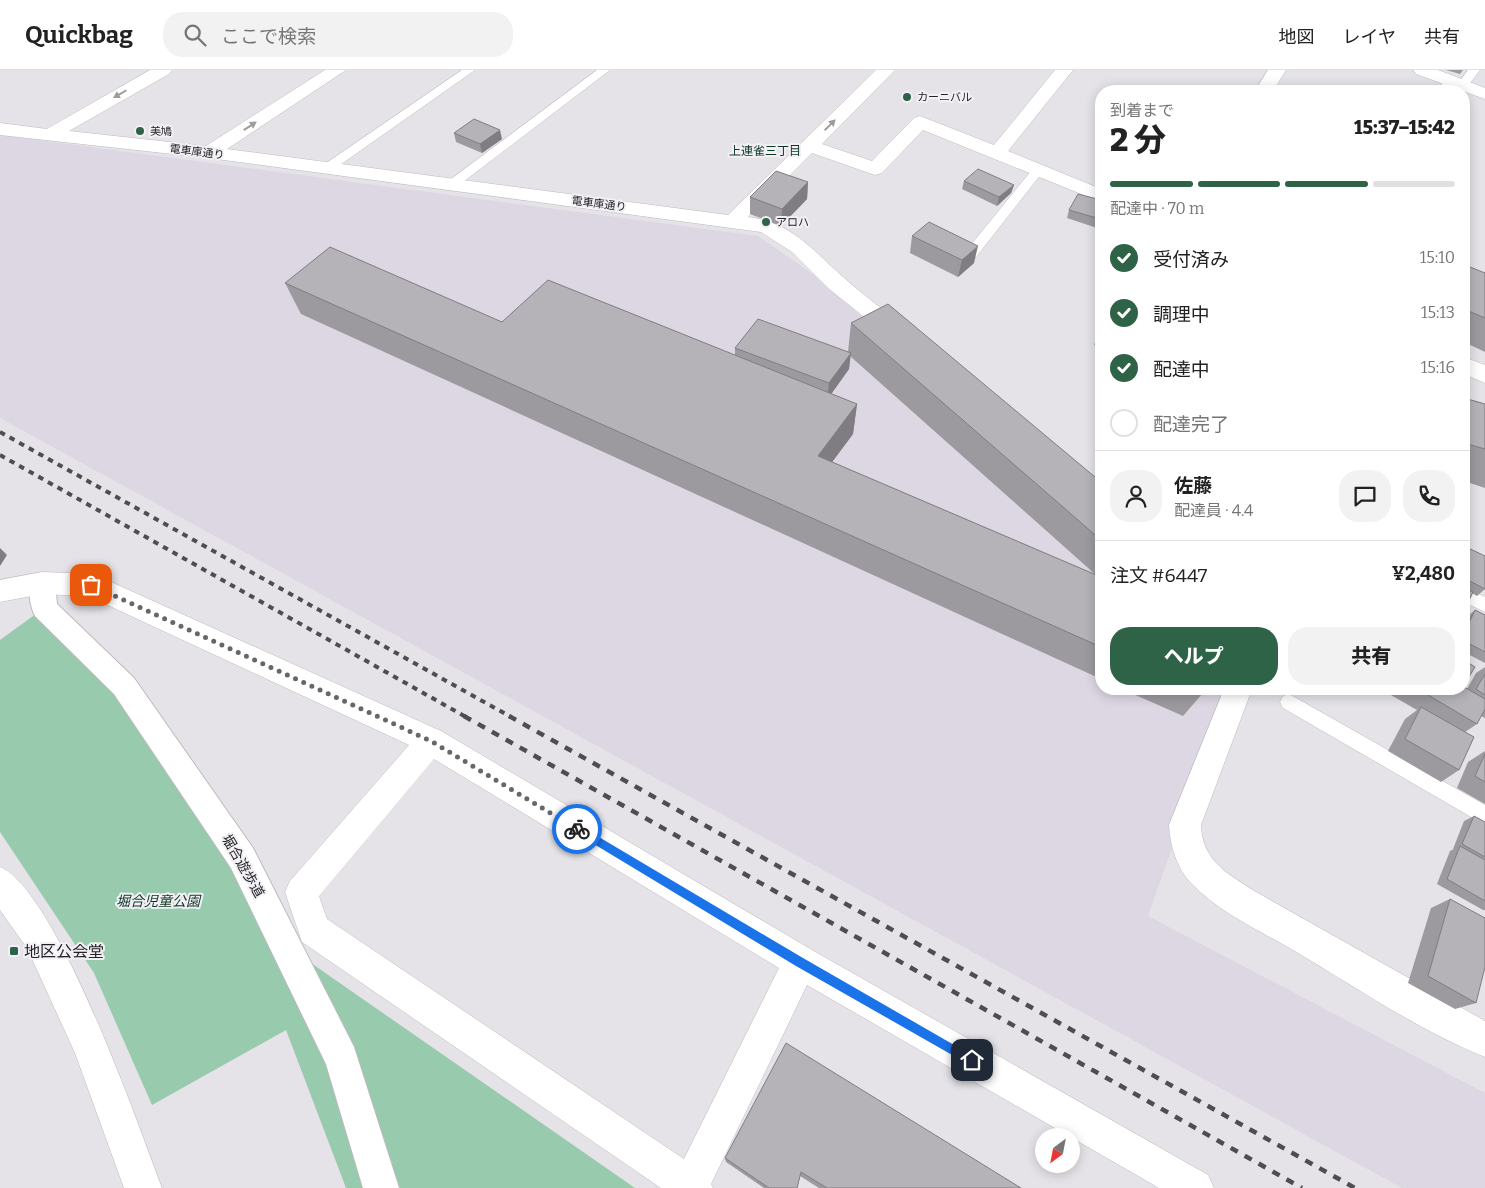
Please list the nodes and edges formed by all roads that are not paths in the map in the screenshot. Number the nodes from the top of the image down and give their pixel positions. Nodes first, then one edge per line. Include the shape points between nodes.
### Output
1 (162, 70) edge
2 (337, 70) edge
3 (469, 70) edge
4 (604, 70) edge
5 (886, 70) edge
6 (1064, 70) edge
7 (1276, 70) edge
8 (1422, 70) edge
9 (1474, 70) edge
10 (1267, 85) edge
11 (1450, 85) edge
12 (1453, 85) edge
13 (1470, 90) edge
14 (1485, 94) edge
15 (0, 129) edge
16 (49, 135) junction
17 (809, 146) junction
18 (209, 152) junction
19 (998, 152) junction
20 (326, 169) junction
21 (1039, 170) junction
22 (451, 185) junction
23 (1095, 193) edge
24 (733, 221) junction
25 (971, 254) edge
26 (920, 350) edge
27 (1470, 368) edge
28 (1485, 374) edge
29 (42, 584) junction
30 (0, 591) edge
31 (1470, 597) edge
32 (1485, 605) edge
33 (1236, 695) edge
34 (1288, 702) dead end
35 (431, 741) junction
36 (1485, 816) edge
37 (0, 883) edge
38 (800, 962) junction
39 (1485, 1040) edge
40 (691, 1187) edge
41 (143, 1188) edge
42 (381, 1188) edge
43 (1195, 1188) edge

1 -> 16 street
18 -> 2 street
3 - 20 lane
4 - 22 lane
17 -> 5 street
6 - 19 street
7 - 10 street
8 - 11 street
9 - 12 lane
13 - 14 street
15 - 16 street, 電車庫通り
16 - 18 street, 電車庫通り
17 - 19 street via 875,168 920,122
17 - 24 street
18 - 20 street, 電車庫通り
19 - 21 street
20 - 22 street, 電車庫通り
21 - 23 street
21 - 25 lane
22 - 24 street, 電車庫通り
24 - 26 street, 電車庫通り via 766,226 799,247 836,282
27 - 28 street
29 - 30 street
29 - 35 street via 91,585
29 - 42 street, 堀合遊歩道 via 44,608 124,686 242,858 342,1059
31 - 32 lane
33 - 39 street via 1185,825 1185,842 1194,861 1208,877 1268,917 1433,1014
34 - 36 lane
35 - 38 street
35 - 40 street via 301,892 314,930
37 - 41 street via 39,936 91,1047
38 - 40 street
38 - 43 street

